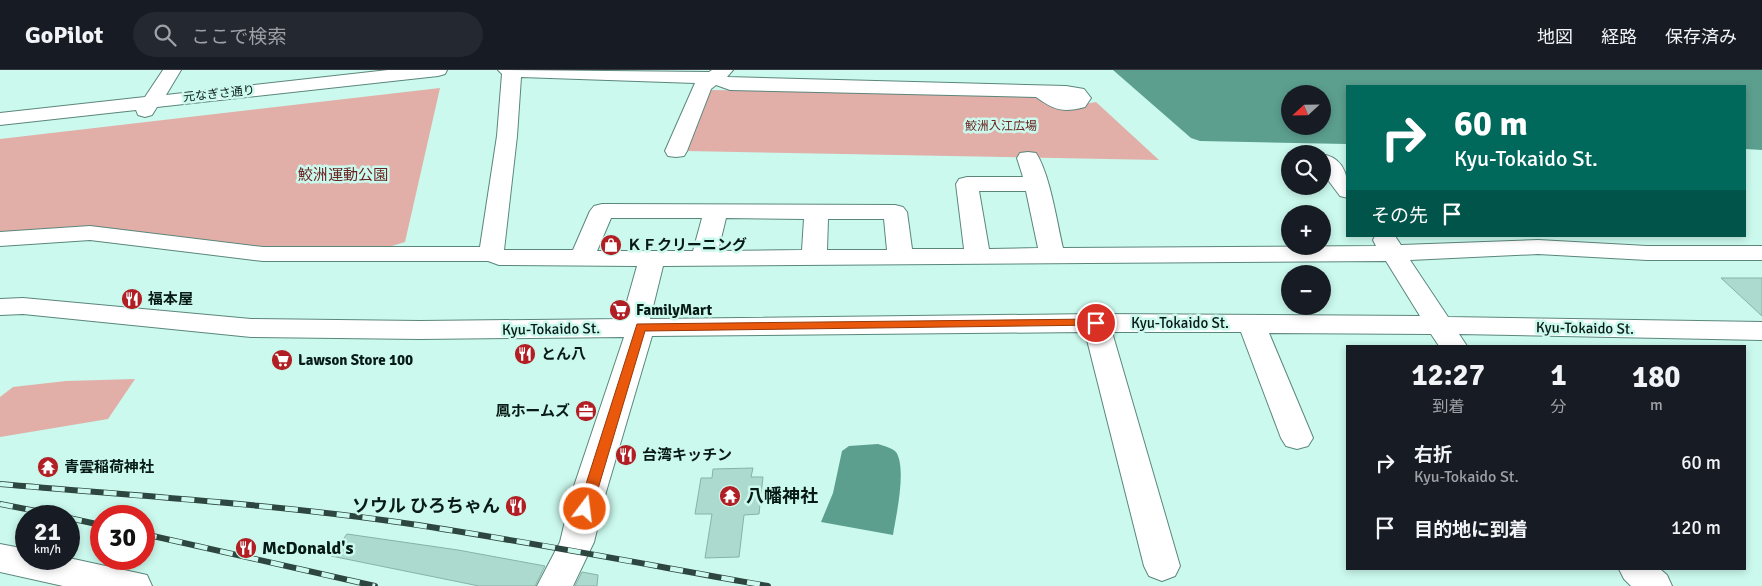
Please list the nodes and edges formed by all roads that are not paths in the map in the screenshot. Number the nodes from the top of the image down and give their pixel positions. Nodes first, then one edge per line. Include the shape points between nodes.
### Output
1 (172, 70) edge
2 (438, 70) edge
3 (509, 71) edge
4 (718, 74) edge
5 (1042, 92) dead end
6 (148, 106) junction
7 (0, 119) edge
8 (676, 151) dead end
9 (1028, 158) dead end
10 (1331, 169) edge
11 (1036, 184) junction
12 (1346, 188) edge
13 (716, 212) junction
14 (816, 212) junction
15 (1694, 237) edge
16 (0, 239) edge
17 (1388, 245) edge
18 (1712, 253) junction
19 (1762, 253) edge
20 (491, 254) junction
21 (1052, 256) junction
22 (978, 257) junction
23 (582, 258) junction
24 (704, 258) junction
25 (814, 258) junction
26 (900, 258) junction
27 (652, 259) junction
28 (0, 306) edge
29 (1096, 323) junction
30 (1252, 324) junction
31 (637, 327) junction
32 (1762, 331) edge
33 (1446, 336) edge
34 (1297, 438) dead end
35 (0, 558) edge
36 (1162, 566) dead end
37 (1638, 570) edge
38 (134, 586) edge
39 (555, 586) edge
40 (1654, 586) edge

1 - 6 main road
2 - 6 main road, 元なぎさ通り
3 - 4 main road
3 - 20 main road via 507,136
4 - 5 main road via 730,84
4 - 8 main road via 703,86
6 - 7 main road, 元なぎさ通り
9 - 11 main road
10 - 12 main road
11 - 21 main road
11 - 22 main road via 967,184
13 - 14 main road
13 - 23 main road via 602,212
13 - 24 main road
14 - 25 main road
14 - 26 main road via 895,212
15 - 18 main road
16 - 20 main road via 90,233 263,254
17 - 18 main road
17 - 21 main road
17 - 33 main road
18 - 19 main road
20 - 23 main road via 499,257
21 - 22 main road
22 - 26 main road
23 - 27 main road
24 - 25 main road
24 - 27 main road
25 - 26 main road
27 - 31 main road
28 - 31 main road, Kyu-Tokaido St. via 252,328
29 - 30 main road, Kyu-Tokaido St.
29 - 31 main road, Kyu-Tokaido St.
29 - 36 main road
30 - 33 main road, Kyu-Tokaido St.
30 - 34 main road
31 - 39 main road via 577,542
32 - 33 main road, Kyu-Tokaido St.
35 - 38 main road
37 - 40 main road

